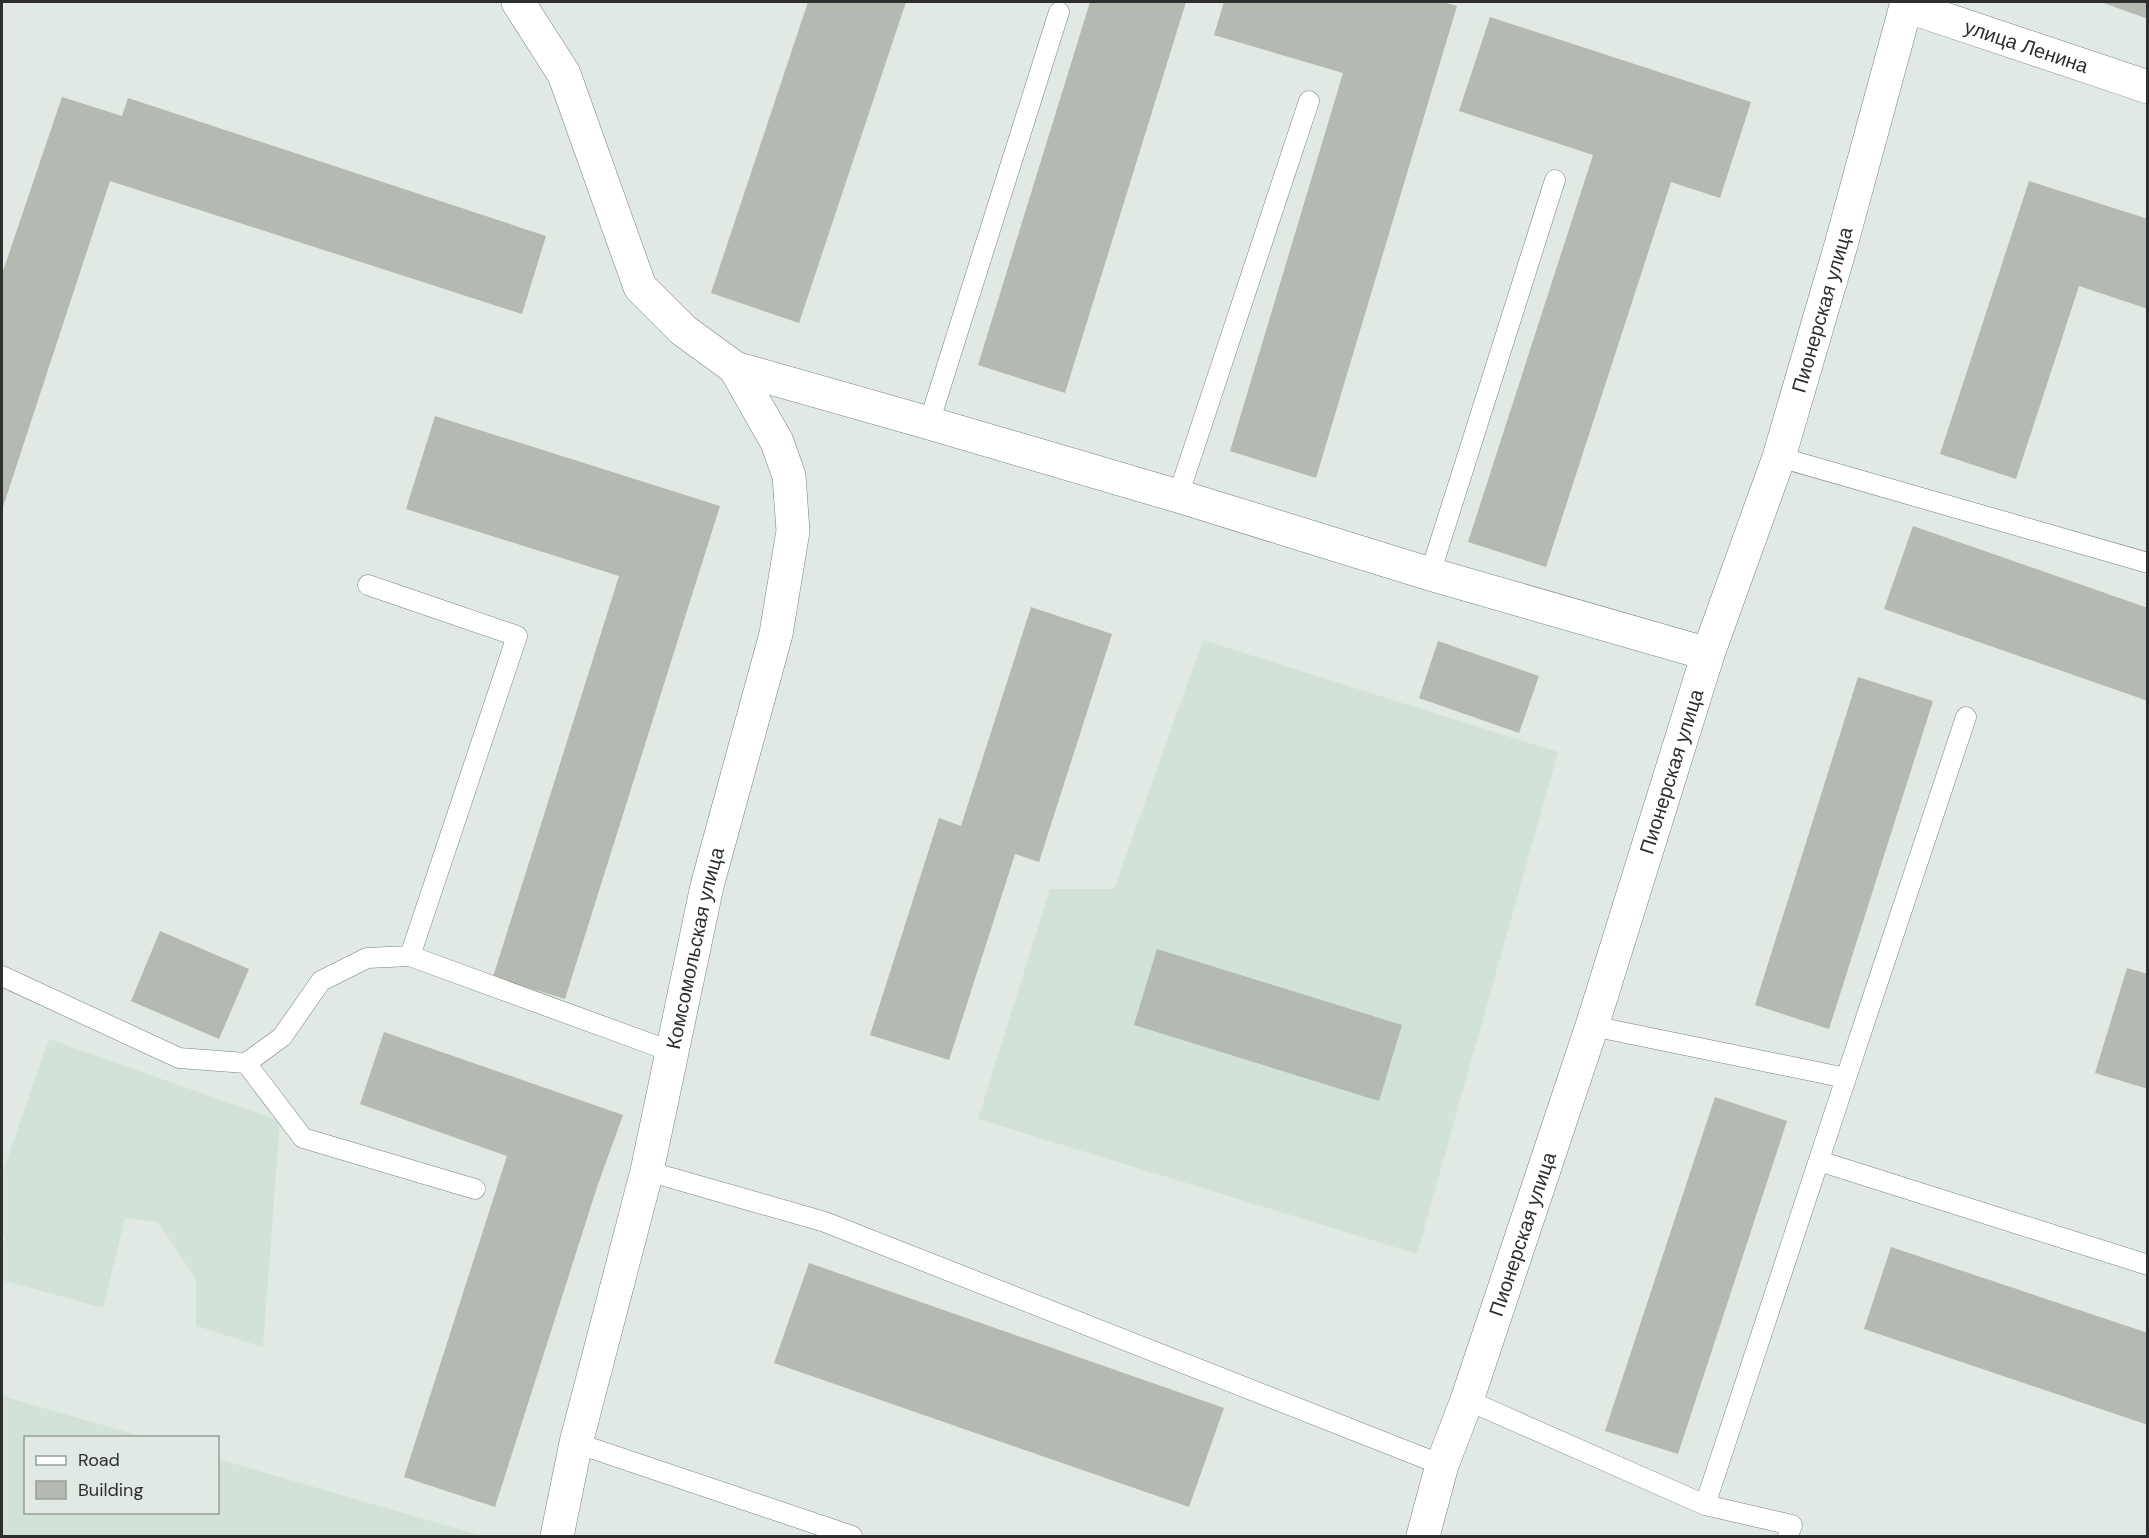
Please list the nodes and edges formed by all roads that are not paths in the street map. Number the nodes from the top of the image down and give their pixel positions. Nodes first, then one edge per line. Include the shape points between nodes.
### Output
1 (518, 2) edge
2 (1907, 4) edge
3 (1059, 12) dead end
4 (2148, 87) edge
5 (1309, 101) dead end
6 (1556, 180) dead end
7 (735, 368) junction
8 (929, 423) junction
9 (1779, 458) junction
10 (1178, 496) junction
11 (2148, 563) edge
12 (1430, 574) junction
13 (368, 585) dead end
14 (1708, 654) junction
15 (1966, 717) dead end
16 (410, 956) junction
17 (2, 976) edge
18 (1592, 1026) junction
19 (673, 1052) junction
20 (246, 1063) junction
21 (1846, 1078) junction
22 (1819, 1161) junction
23 (647, 1171) junction
24 (475, 1190) dead end
25 (2148, 1265) edge
26 (1467, 1400) junction
27 (576, 1443) junction
28 (1442, 1465) junction
29 (1705, 1505) junction
30 (556, 1536) edge
31 (852, 1536) edge
32 (1423, 1536) edge
33 (1788, 1536) edge

1 - 7 street via 564,74 640,286 683,330
2 - 4 street, улица Ленина
2 - 9 street, Пионерская улица
3 - 8 lane
5 - 10 lane
6 - 12 lane
7 - 8 street
7 - 19 street, Комсомольская улица via 777,442 789,476 793,531 776,634 707,886
8 - 10 street
9 - 11 lane
9 - 14 street, Пионерская улица
10 - 12 street
12 - 14 street
13 - 16 lane via 517,636
14 - 18 street, Пионерская улица
15 - 21 lane
16 - 19 lane
16 - 20 lane via 367,958 321,981 282,1036
17 - 20 lane via 179,1058
18 - 21 lane
18 - 26 street, Пионерская улица
19 - 23 street, Комсомольская улица
20 - 24 lane via 303,1138
21 - 22 lane
22 - 25 lane
22 - 29 lane
23 - 27 street, Комсомольская улица
23 - 28 lane via 825,1222
26 - 28 street, Пионерская улица
26 - 29 lane
27 - 30 street, Комсомольская улица
27 - 31 lane
28 - 32 street, Пионерская улица
29 - 33 lane via 1792,1525

